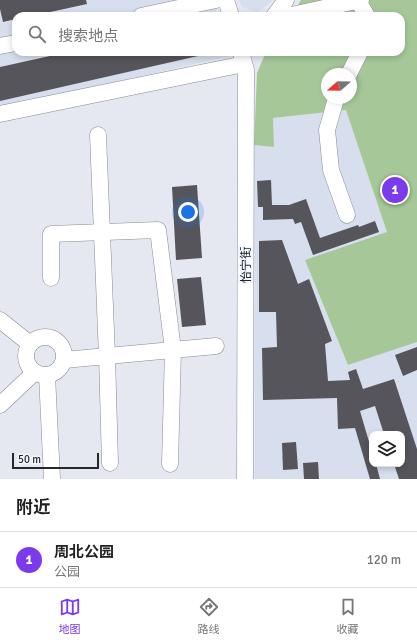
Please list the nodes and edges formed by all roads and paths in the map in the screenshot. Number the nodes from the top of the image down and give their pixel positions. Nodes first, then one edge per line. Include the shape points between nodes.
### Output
1 (216, 0) edge
2 (226, 0) edge
3 (286, 0) edge
4 (360, 1) edge
5 (160, 12) edge
6 (230, 12) edge
7 (277, 12) edge
8 (306, 12) edge
9 (365, 12) edge
10 (12, 44) edge
11 (0, 46) edge
12 (358, 56) edge
13 (243, 58) edge
14 (353, 68) edge
15 (334, 104) edge
16 (0, 114) edge
17 (98, 135) dead end
18 (347, 215) dead end
19 (102, 232) junction
20 (51, 278) dead end
21 (0, 320) edge
22 (30, 344) junction
23 (216, 346) dead end
24 (172, 350) junction
25 (108, 356) junction
26 (64, 360) junction
27 (41, 374) junction
28 (0, 405) edge
29 (110, 463) dead end
30 (170, 464) dead end
31 (52, 479) edge
32 (245, 479) edge

1 - 5 street
2 - 6 street
3 - 7 street
4 - 8 street
4 - 9 street
10 - 11 street
12 - 14 street
13 - 16 street
13 - 32 street, 怡宁街 via 246,70
15 - 18 street via 327,130 331,170
17 - 19 street
19 - 20 street via 51,234
19 - 24 street via 158,230
19 - 25 street
21 - 22 street
22 - 26 street via 41,338 53,339 62,348
22 - 27 street via 26,356 27,363 30,368
23 - 24 street
24 - 25 street
24 - 30 street
25 - 26 street
25 - 29 street
26 - 27 street via 53,374
27 - 28 street
27 - 31 street

